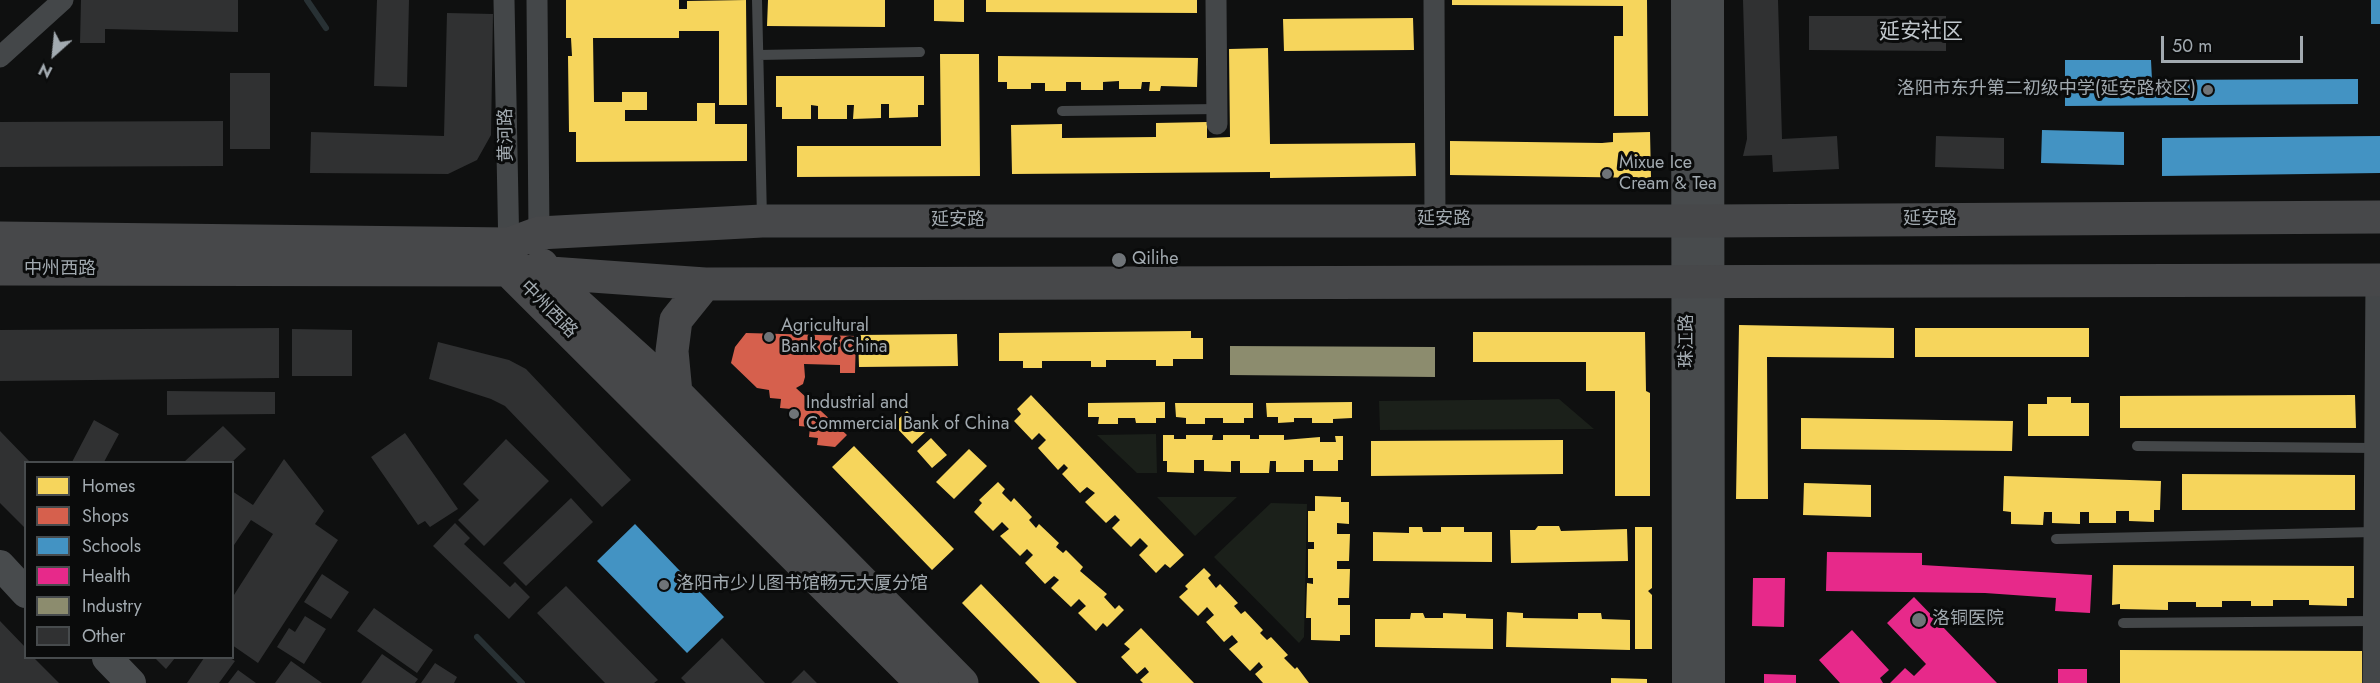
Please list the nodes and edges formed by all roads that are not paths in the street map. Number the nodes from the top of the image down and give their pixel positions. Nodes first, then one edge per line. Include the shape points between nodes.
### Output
1 (63, 0) edge
2 (504, 0) edge
3 (537, 0) edge
4 (758, 0) edge
5 (1216, 0) edge
6 (1434, 0) edge
7 (1686, 0) edge
8 (1709, 0) edge
9 (920, 52) dead end
10 (759, 55) junction
11 (0, 57) edge
12 (1062, 111) dead end
13 (1217, 117) joint
14 (2380, 217) edge
15 (1435, 220) junction
16 (762, 221) junction
17 (1699, 221) junction
18 (0, 238) edge
19 (519, 249) junction
20 (0, 270) edge
21 (543, 273) junction
22 (2378, 280) edge
23 (1700, 281) junction
24 (705, 284) junction
25 (2378, 369) edge
26 (676, 393) junction
27 (2138, 446) dead end
28 (2375, 448) junction
29 (2374, 532) junction
30 (2056, 539) dead end
31 (6, 557) edge
32 (24, 588) edge
33 (2374, 621) junction
34 (2123, 623) dead end
35 (88, 659) edge
36 (109, 659) edge
37 (110, 683) edge
38 (131, 683) edge
39 (922, 683) edge
40 (962, 683) edge
41 (1687, 683) edge
42 (1710, 683) edge
43 (2373, 683) edge

1 - 11 street
2 - 19 street, 黄河路
3 - 19 street, 黄河路
4 - 10 lane
5 - 13 street
6 - 15 street
7 - 17 main road, 珠江路
8 - 17 main road, 珠江路
9 - 10 lane
10 - 16 lane
12 - 13 lane
14 - 17 main road, 延安路
15 - 16 main road, 延安路
15 - 17 main road, 延安路
16 - 19 main road, 延安路
17 - 23 main road, 珠江路
18 - 19 main road, 中州西路
19 - 20 main road, 中州西路
19 - 21 main road, 中州西路
19 - 39 main road, 中州西路
21 - 24 main road
21 - 26 main road, 中州西路
22 - 23 main road
22 - 25 street
23 - 24 main road
23 - 41 main road, 珠江路
23 - 42 main road, 珠江路
24 - 26 main road via 676,320 672,351
25 - 28 street
26 - 40 main road, 中州西路
27 - 28 lane
28 - 29 street
29 - 30 lane
29 - 33 street
31 - 32 main road
33 - 34 lane
33 - 43 street
35 - 37 main road
36 - 38 main road

